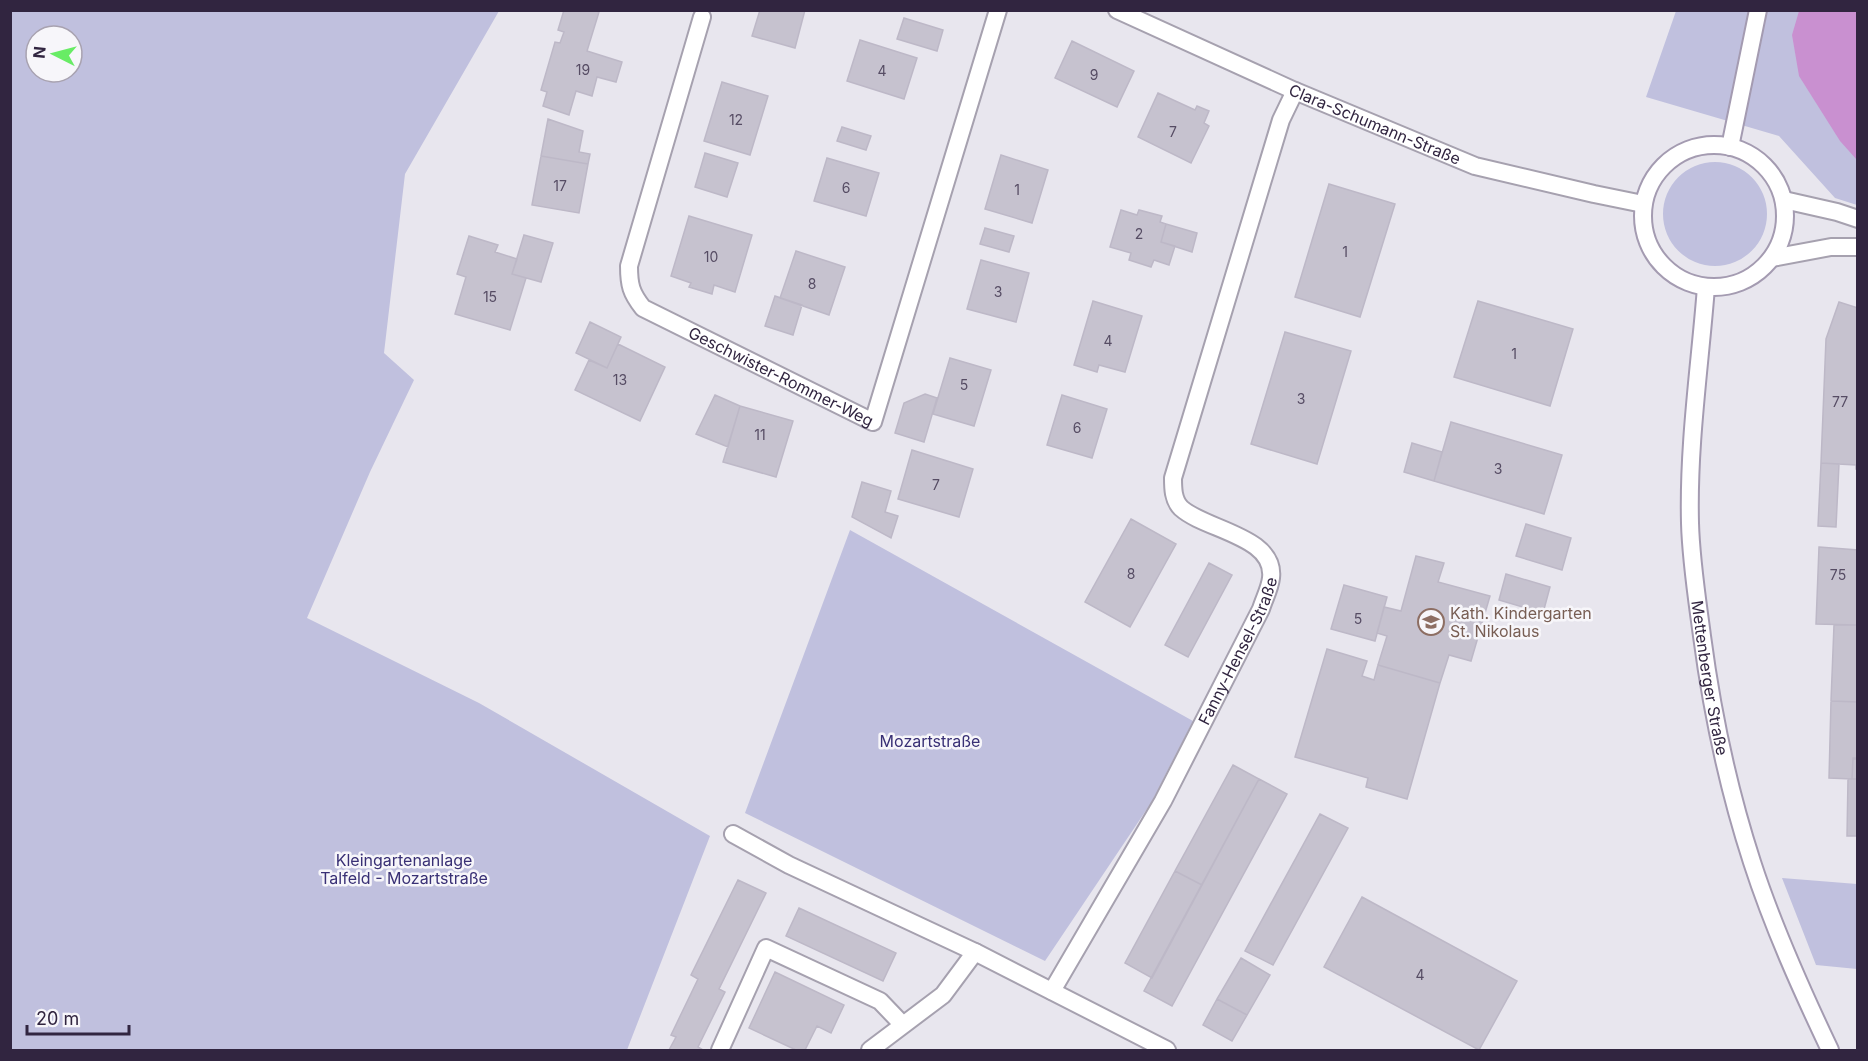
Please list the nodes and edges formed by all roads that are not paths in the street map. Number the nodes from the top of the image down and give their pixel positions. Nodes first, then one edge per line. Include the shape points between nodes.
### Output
1 (998, 10) edge
2 (1117, 10) edge
3 (1758, 10) edge
4 (702, 17) dead end
5 (1294, 90) junction
6 (1730, 147) junction
7 (1784, 200) junction
8 (1644, 204) junction
9 (1857, 219) edge
10 (1857, 247) edge
11 (1772, 258) junction
12 (1706, 287) junction
13 (733, 834) dead end
14 (975, 952) junction
15 (1052, 991) junction
16 (902, 1024) junction
17 (720, 1050) edge
18 (870, 1050) edge
19 (1167, 1050) edge
20 (1830, 1050) edge

1 - 4 street, Geschwister-Rommer-Weg via 873,422 643,308 634,297 629,267
2 - 5 street, Clara-Schumann-Straße
3 - 6 street
5 - 8 street, Clara-Schumann-Straße via 1475,166
5 - 15 street, Fanny-Hensel-Straße via 1281,120 1173,478 1173,493 1180,507 1257,546 1269,559 1271,578 1261,609 1163,801
6 - 7 street via 1762,163
6 - 8 street via 1700,146 1680,153 1663,166 1650,184
7 - 9 street
7 - 11 street via 1782,240
8 - 12 street via 1643,226 1649,247 1662,265 1678,279
10 - 11 street via 1831,247
11 - 12 street via 1758,273 1740,283
12 - 20 street, Mettenberger Straße via 1690,478 1690,524 1709,689 1731,793 1752,862 1787,958
13 - 14 street via 789,866
14 - 15 street
14 - 16 street via 943,995
15 - 19 street
16 - 17 street via 880,1001 766,948
16 - 18 street

